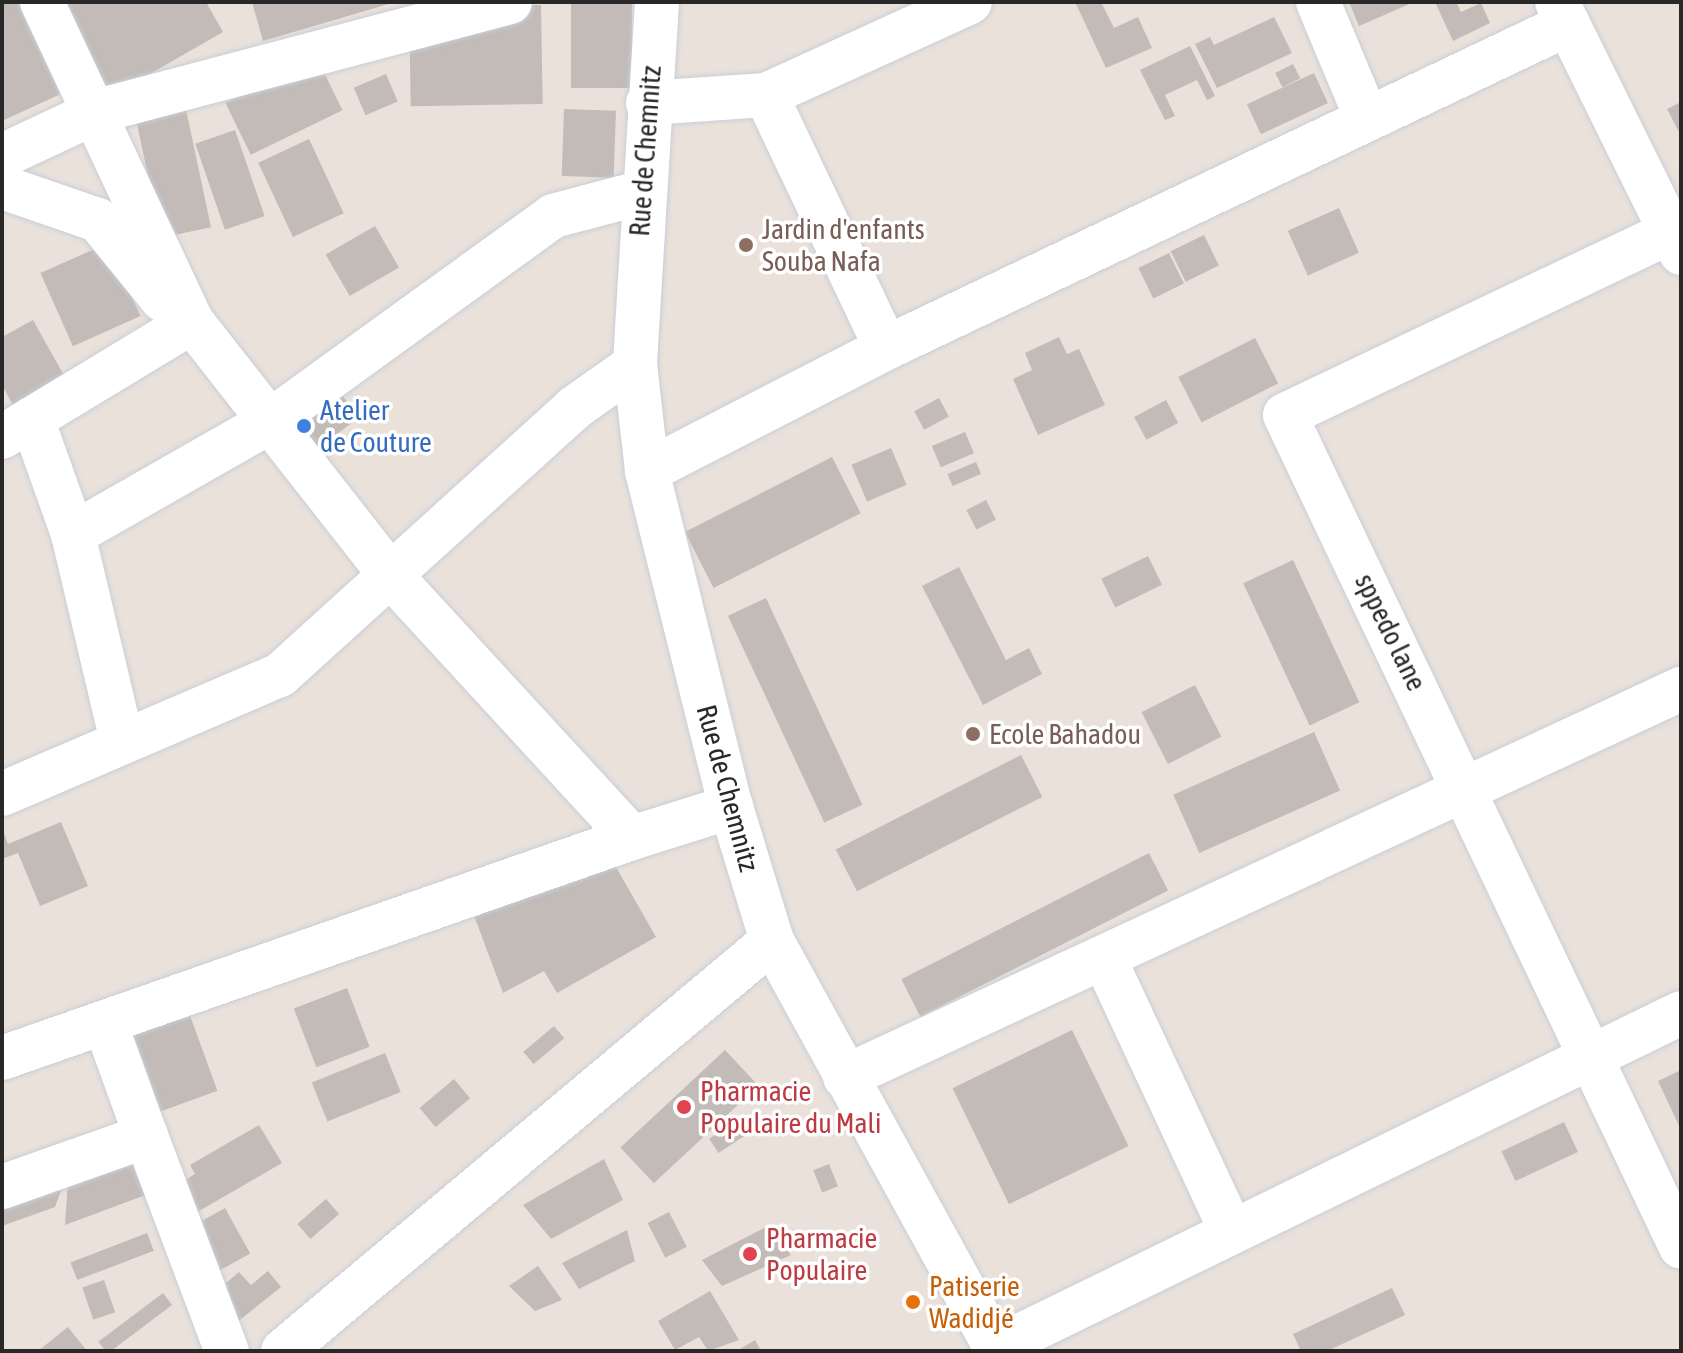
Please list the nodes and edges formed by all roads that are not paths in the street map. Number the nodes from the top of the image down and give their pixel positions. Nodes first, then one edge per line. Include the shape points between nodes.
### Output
1 (42, 2) edge
2 (510, 2) edge
3 (657, 2) edge
4 (970, 2) edge
5 (1318, 2) edge
6 (1562, 13) edge
7 (766, 95) junction
8 (648, 103) junction
9 (98, 111) junction
10 (1367, 119) junction
11 (2, 156) edge
12 (2, 187) edge
13 (640, 193) junction
14 (1678, 238) edge
15 (185, 326) junction
16 (886, 348) junction
17 (635, 365) junction
18 (266, 424) junction
19 (17, 428) edge
20 (647, 471) junction
21 (73, 534) junction
22 (393, 578) junction
23 (1681, 689) edge
24 (122, 742) junction
25 (1467, 789) junction
26 (2, 794) edge
27 (731, 807) junction
28 (632, 838) junction
29 (772, 941) junction
30 (1104, 958) junction
31 (1681, 1013) edge
32 (105, 1023) junction
33 (1594, 1056) junction
34 (2, 1058) edge
35 (845, 1077) junction
36 (146, 1136) junction
37 (2, 1187) edge
38 (1232, 1232) junction
39 (1681, 1247) edge
40 (996, 1349) edge
41 (227, 1351) edge
42 (283, 1351) edge

1 - 9 street
2 - 9 street
3 - 8 street, Rue de Chemnitz
4 - 7 street
5 - 10 street
6 - 10 street
6 - 14 street
7 - 8 street
7 - 16 street
8 - 13 street, Rue de Chemnitz
9 - 11 street
9 - 15 street
10 - 16 street
12 - 15 street via 98,220
13 - 17 street, Rue de Chemnitz
13 - 18 street via 553,216
14 - 25 street, sppedo lane via 1285,415
15 - 18 street
15 - 19 street
16 - 20 street
17 - 20 street, Rue de Chemnitz
17 - 22 street via 574,408
18 - 21 street
18 - 22 street
19 - 21 street
20 - 27 street, Rue de Chemnitz
21 - 24 street
22 - 24 street via 280,675
22 - 28 street
23 - 25 street
24 - 26 street
25 - 30 street
25 - 33 street, sppedo lane
27 - 28 street
27 - 29 street, Rue de Chemnitz
28 - 32 street
29 - 35 street, Rue de Chemnitz
29 - 42 street
30 - 35 street
30 - 38 street
31 - 33 street
32 - 34 street
32 - 36 street
33 - 38 street
33 - 39 street, sppedo lane
35 - 40 street, Rue de Chemnitz
36 - 37 street
36 - 41 street
38 - 40 street

